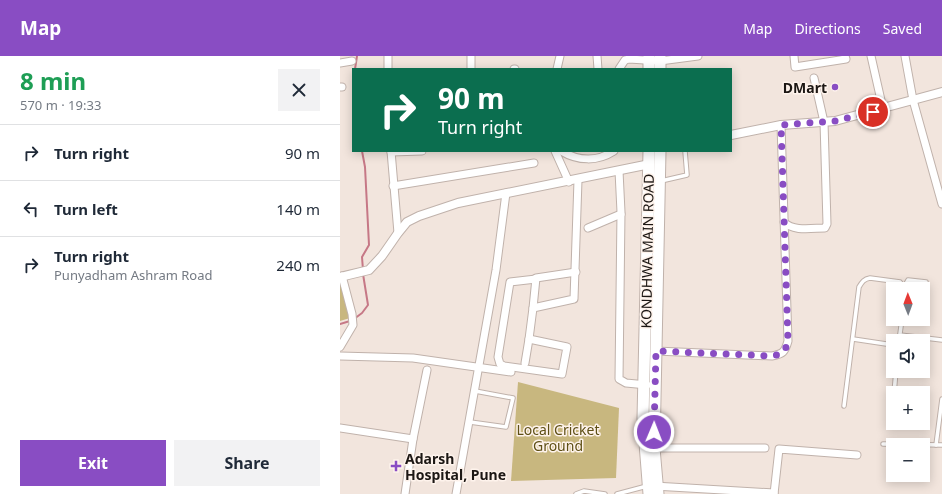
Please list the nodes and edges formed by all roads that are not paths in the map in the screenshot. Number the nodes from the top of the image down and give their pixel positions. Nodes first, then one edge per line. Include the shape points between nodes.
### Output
1 (388, 56) edge
2 (471, 56) edge
3 (560, 56) edge
4 (597, 56) edge
5 (698, 56) edge
6 (794, 56) edge
7 (845, 56) edge
8 (871, 56) edge
9 (905, 56) edge
10 (352, 61) dead end
11 (654, 62) edge
12 (340, 63) edge
13 (388, 68) edge
14 (471, 68) edge
15 (556, 68) edge
16 (598, 68) edge
17 (620, 68) edge
18 (814, 78) dead end
19 (942, 92) edge
20 (913, 100) junction
21 (883, 109) junction
22 (824, 122) junction
23 (781, 125) junction
24 (732, 135) edge
25 (391, 152) edge
26 (555, 152) edge
27 (564, 152) edge
28 (612, 152) edge
29 (650, 152) edge
30 (660, 152) edge
31 (685, 152) edge
32 (534, 163) dead end
33 (650, 164) junction
34 (619, 171) junction
35 (578, 180) junction
36 (569, 182) junction
37 (660, 182) junction
38 (393, 186) junction
39 (506, 193) junction
40 (942, 204) edge
41 (621, 214) junction
42 (784, 222) junction
43 (588, 228) dead end
44 (398, 233) junction
45 (576, 272) junction
46 (341, 276) edge
47 (536, 279) junction
48 (900, 282) edge
49 (907, 282) edge
50 (926, 282) dead end
51 (533, 308) junction
52 (901, 326) edge
53 (900, 334) edge
54 (930, 338) edge
55 (529, 339) junction
56 (853, 339) junction
57 (942, 340) edge
58 (886, 344) edge
59 (340, 347) edge
60 (656, 351) junction
61 (340, 356) edge
62 (525, 363) dead end
63 (479, 367) junction
64 (427, 370) dead end
65 (511, 372) dead end
66 (649, 385) junction
67 (475, 391) junction
68 (942, 399) edge
69 (844, 406) dead end
70 (470, 422) junction
71 (340, 428) edge
72 (413, 439) junction
73 (883, 444) dead end
74 (936, 445) junction
75 (942, 445) edge
76 (654, 448) junction
77 (765, 448) dead end
78 (857, 455) dead end
79 (653, 490) edge
80 (774, 493) edge
81 (405, 494) edge
82 (456, 494) edge
83 (576, 494) edge
84 (605, 494) edge
85 (617, 494) edge

1 - 13 street
2 - 14 street
3 - 15 street
4 - 16 street
5 - 11 street
6 - 7 street via 795,67 846,60
8 - 21 street
9 - 20 street
10 - 12 street
11 - 17 street via 629,59 625,60
18 - 22 street
19 - 20 street
20 - 21 street
20 - 40 street
21 - 22 street
22 - 23 street
22 - 42 street via 827,226 798,228 788,226
23 - 24 street
23 - 42 street
25 - 38 street
26 - 36 street
27 - 28 street via 581,159 602,157
29 - 33 main road, KONDHWA MAIN ROAD
30 - 37 main road, KONDHWA MAIN ROAD
31 - 37 lane via 687,175
32 - 38 street
33 - 34 street
33 - 66 main road, KONDHWA MAIN ROAD
34 - 35 street
34 - 41 street
35 - 36 street
35 - 45 street
36 - 39 street
37 - 60 main road, KONDHWA MAIN ROAD
38 - 44 street
39 - 44 street via 458,203 419,216 407,222
39 - 63 street
41 - 43 street
41 - 66 street via 619,379 626,383
42 - 60 street via 788,341 786,350 782,354 772,356
44 - 46 street via 369,270
45 - 47 street
45 - 51 street via 574,300
46 - 59 street via 353,320
47 - 51 street
47 - 55 street via 510,282 498,357 500,364 504,366 562,374 567,347
48 - 56 lane via 870,278 862,282 859,287
49 - 50 lane
51 - 55 street
52 - 53 lane
54 - 57 lane
55 - 62 street
56 - 58 lane
56 - 69 lane
60 - 66 main road, KONDHWA MAIN ROAD
61 - 63 street via 413,358
63 - 65 street
63 - 67 street
64 - 72 street
66 - 76 main road, KONDHWA MAIN ROAD
66 - 79 main road, KONDHWA MAIN ROAD via 643,418
67 - 70 street
67 - 70 lane via 513,398 506,427
68 - 74 lane
70 - 82 street
71 - 72 street
72 - 81 street
73 - 74 lane
74 - 75 lane
76 - 77 street
76 - 79 main road, KONDHWA MAIN ROAD
78 - 80 street via 779,449
79 - 80 street
79 - 85 lane
83 - 84 lane via 584,491

